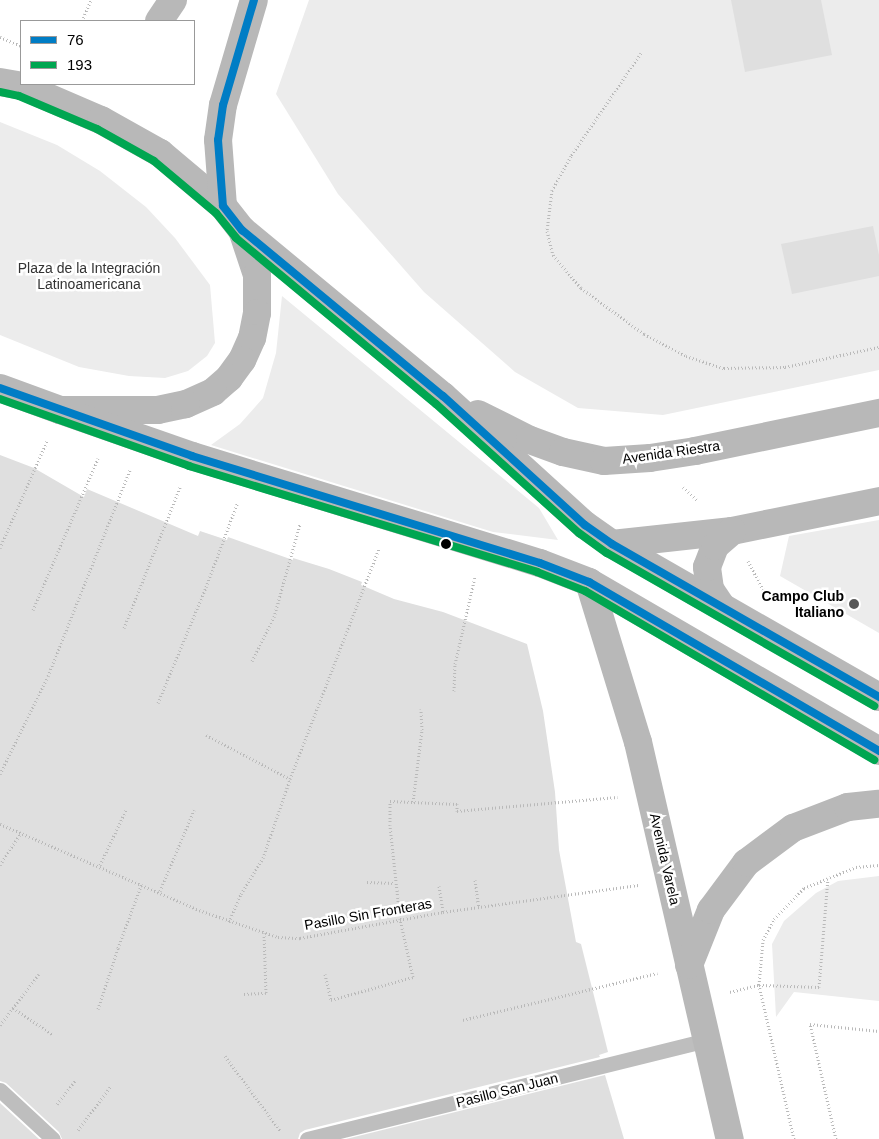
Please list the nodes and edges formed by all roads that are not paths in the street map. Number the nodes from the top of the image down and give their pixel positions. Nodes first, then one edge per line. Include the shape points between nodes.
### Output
1 (173, 0) edge
2 (254, 0) edge
3 (160, 20) edge
4 (20, 85) edge
5 (223, 206) junction
6 (242, 230) junction
7 (0, 388) edge
8 (443, 396) junction
9 (60, 410) junction
10 (879, 413) edge
11 (879, 502) edge
12 (732, 531) junction
13 (612, 544) junction
14 (589, 582) junction
15 (722, 607) junction
16 (879, 697) edge
17 (879, 751) edge
18 (879, 804) edge
19 (690, 965) junction
20 (707, 1040) junction
21 (0, 1090) edge
22 (53, 1139) edge
23 (307, 1139) edge
24 (730, 1139) edge

1 - 3 main road
2 - 5 main road via 223,105 218,140
4 - 5 main road via 100,120 160,153
5 - 6 main road
6 - 8 main road
6 - 9 main road via 257,276 257,313 252,338 229,378 213,392 186,404 158,410
7 - 9 main road
8 - 10 main road, Avenida Riestra via 530,440 563,452 604,461 650,458
8 - 13 main road via 585,525
9 - 14 main road via 192,456 540,563
11 - 12 main road
12 - 13 main road
12 - 15 main road via 715,546 707,567 710,589
13 - 14 main road
13 - 15 main road
14 - 17 main road
14 - 19 main road, Avenida Varela via 638,742
15 - 16 main road
18 - 19 main road via 848,807 793,828 746,863 711,910
19 - 20 main road, Avenida Varela
20 - 23 lane, Pasillo San Juan
20 - 24 main road, Avenida Varela
21 - 22 lane

